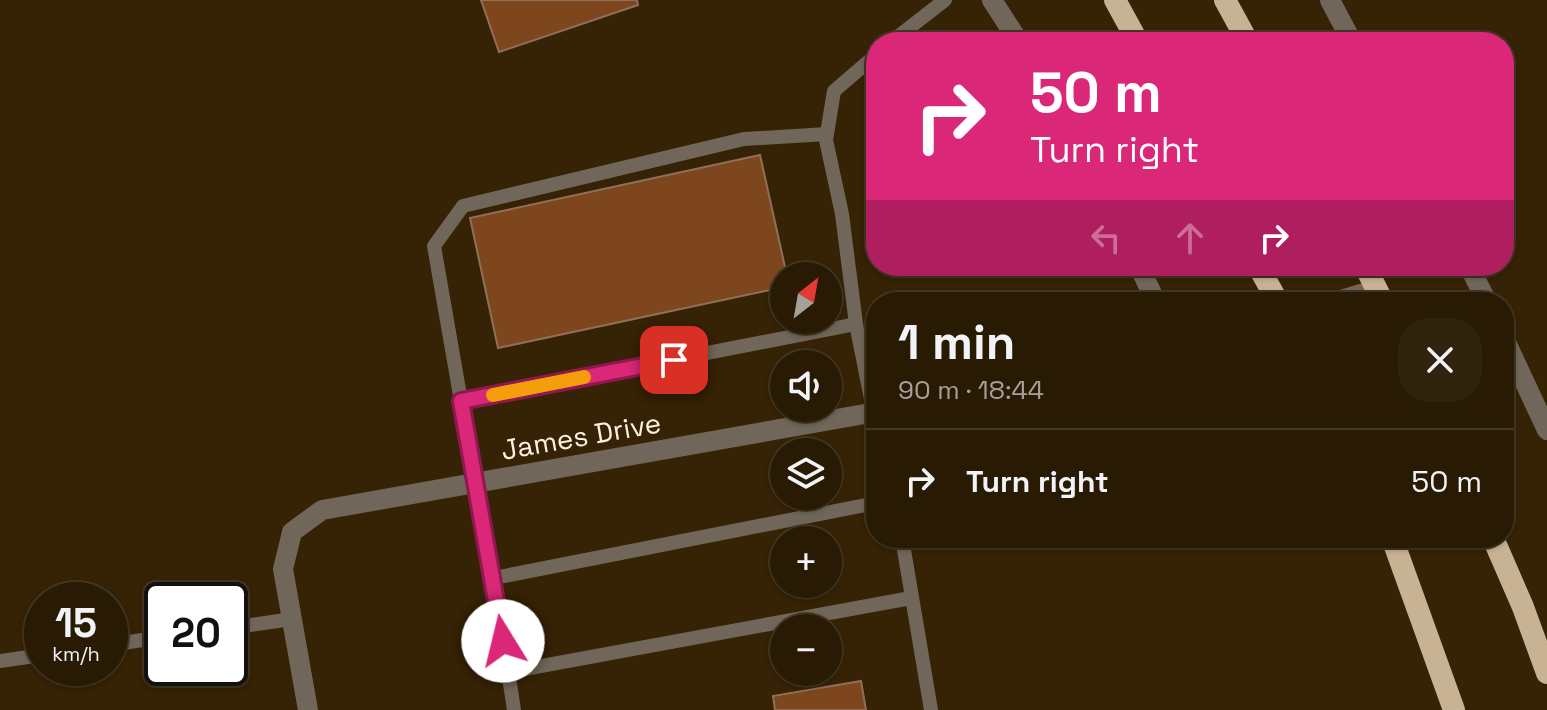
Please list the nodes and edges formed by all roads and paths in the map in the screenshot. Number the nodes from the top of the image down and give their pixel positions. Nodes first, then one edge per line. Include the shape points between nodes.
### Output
1 (945, 0) edge
2 (992, 0) edge
3 (1115, 0) edge
4 (1225, 0) edge
5 (1330, 0) edge
6 (904, 32) edge
7 (1013, 32) edge
8 (1133, 32) edge
9 (1243, 32) edge
10 (1347, 32) edge
11 (866, 64) edge
12 (827, 134) junction
13 (856, 324) junction
14 (1514, 359) edge
15 (866, 372) edge
16 (461, 401) junction
17 (866, 418) edge
18 (1547, 430) edge
19 (474, 484) junction
20 (866, 505) edge
21 (904, 548) edge
22 (1396, 548) edge
23 (1497, 548) edge
24 (494, 578) junction
25 (911, 598) junction
26 (292, 619) junction
27 (248, 625) edge
28 (24, 658) edge
29 (0, 661) edge
30 (508, 672) junction
31 (1547, 673) edge
32 (308, 710) edge
33 (514, 710) edge
34 (931, 710) edge
35 (1454, 710) edge

1 - 6 lane
2 - 7 street
3 - 8 highway
4 - 9 highway
5 - 10 street
11 - 12 lane via 834,91
12 - 13 lane
12 - 16 lane via 744,139 463,206 434,246
13 - 15 lane
13 - 16 lane
14 - 18 street
16 - 19 lane
17 - 19 street, James Drive
19 - 24 lane
19 - 26 street, James Drive via 322,510 292,532 283,569
20 - 24 lane
21 - 25 lane
22 - 35 highway
23 - 31 highway
24 - 30 lane
25 - 30 lane
25 - 34 lane
26 - 27 lane
26 - 32 street, James Drive
28 - 29 lane
30 - 33 lane

